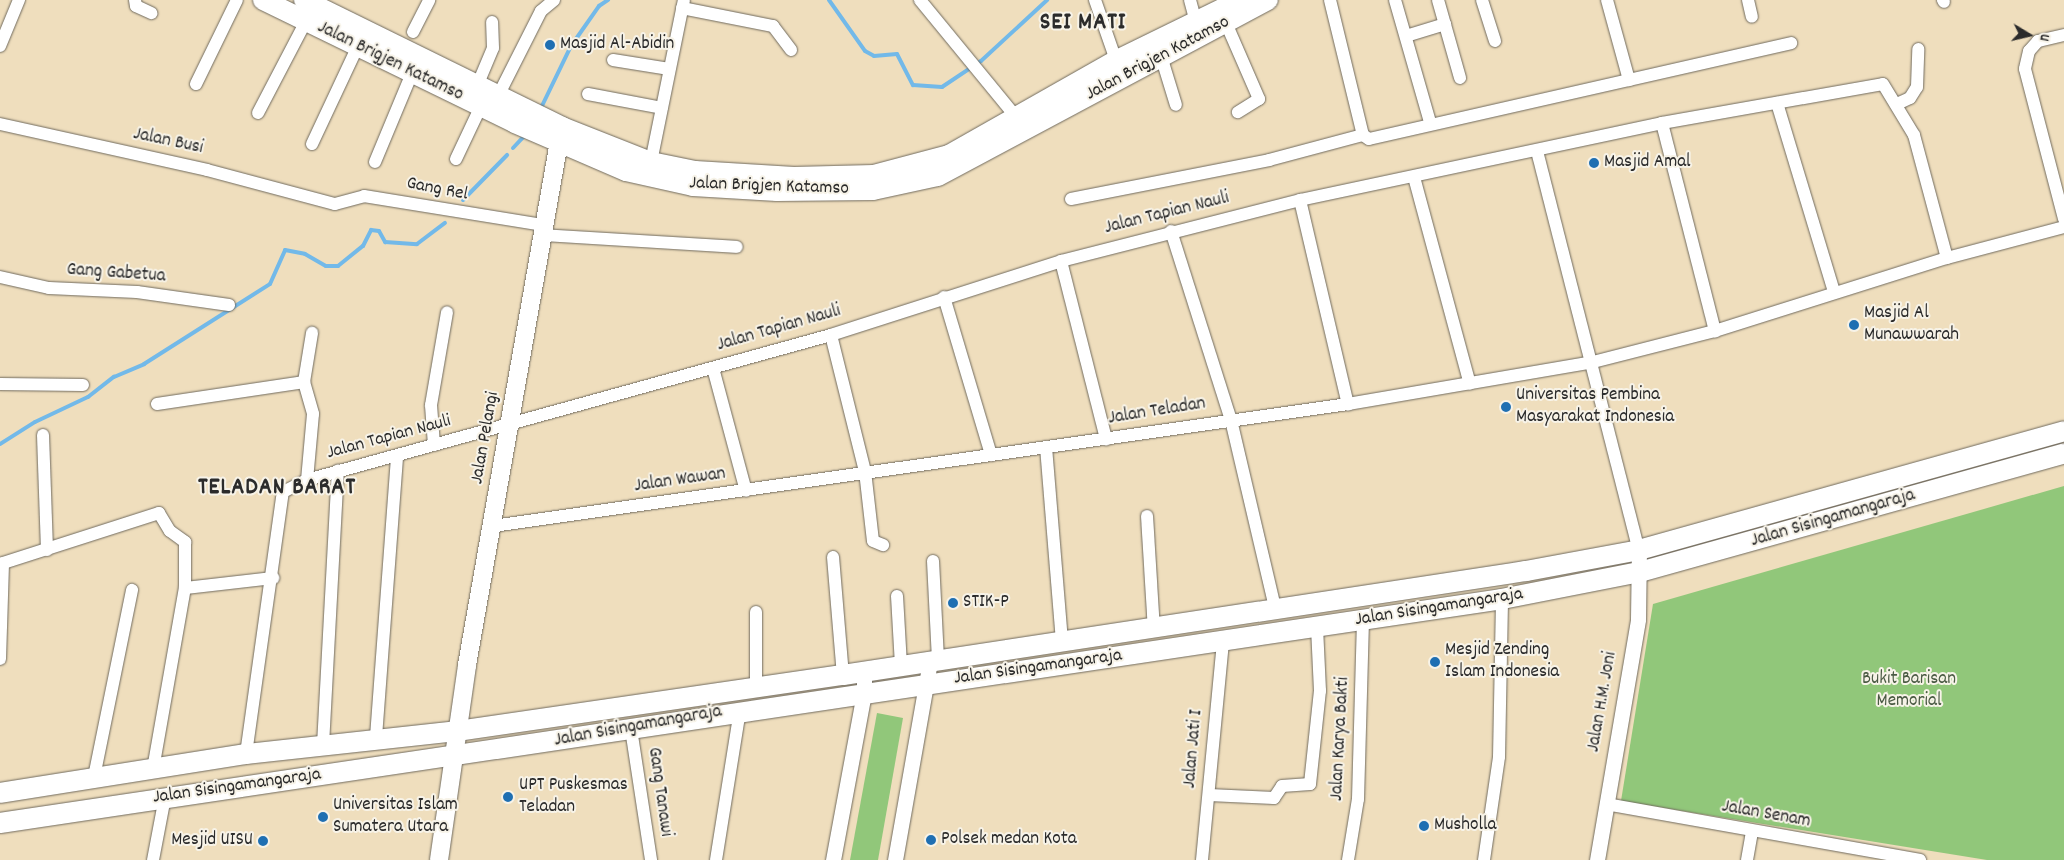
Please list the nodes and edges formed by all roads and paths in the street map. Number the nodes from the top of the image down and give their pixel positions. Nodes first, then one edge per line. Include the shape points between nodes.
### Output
1 (19, 0) edge
2 (135, 0) edge
3 (237, 0) edge
4 (263, 0) edge
5 (304, 0) edge
6 (429, 0) edge
7 (554, 0) edge
8 (1095, 0) edge
9 (1190, 0) edge
10 (1239, 0) edge
11 (1268, 0) edge
12 (1330, 0) edge
13 (1396, 0) edge
14 (1438, 0) edge
15 (1482, 0) edge
16 (1607, 0) edge
17 (1748, 0) edge
18 (924, 2) edge
19 (683, 4) edge
20 (151, 13) dead end
21 (1752, 18) dead end
22 (306, 21) junction
23 (492, 22) dead end
24 (1196, 22) junction
25 (1226, 24) junction
26 (1444, 24) junction
27 (413, 32) dead end
28 (2064, 35) edge
29 (1406, 36) junction
30 (1495, 41) dead end
31 (1791, 43) dead end
32 (0, 46) edge
33 (358, 46) junction
34 (1918, 49) dead end
35 (791, 50) dead end
36 (1162, 56) junction
37 (613, 60) dead end
38 (669, 69) junction
39 (1119, 69) junction
40 (412, 73) junction
41 (1460, 78) dead end
42 (1629, 80) junction
43 (196, 84) dead end
44 (477, 86) junction
45 (588, 94) dead end
46 (489, 101) junction
47 (1777, 103) junction
48 (1897, 104) junction
49 (1176, 105) dead end
50 (662, 108) junction
51 (1238, 112) dead end
52 (258, 113) dead end
53 (1016, 117) junction
54 (1430, 122) junction
55 (1662, 123) junction
56 (0, 124) edge
57 (552, 131) junction
58 (1363, 136) junction
59 (312, 144) dead end
60 (1537, 151) junction
61 (456, 159) dead end
62 (375, 162) dead end
63 (651, 162) junction
64 (1414, 177) junction
65 (1071, 199) dead end
66 (1300, 200) junction
67 (326, 203) joint
68 (2064, 218) edge
69 (2064, 227) edge
70 (543, 230) junction
71 (1171, 231) junction
72 (737, 247) dead end
73 (1947, 258) junction
74 (1061, 261) junction
75 (0, 277) edge
76 (1834, 292) junction
77 (944, 297) junction
78 (229, 305) dead end
79 (447, 312) dead end
80 (1715, 331) junction
81 (312, 333) dead end
82 (831, 335) junction
83 (1593, 362) junction
84 (713, 368) junction
85 (0, 384) edge
86 (1470, 384) junction
87 (83, 385) dead end
88 (306, 394) junction
89 (157, 404) dead end
90 (1348, 404) junction
91 (1231, 420) junction
92 (510, 426) junction
93 (2064, 431) edge
94 (43, 435) dead end
95 (1106, 439) junction
96 (434, 445) junction
97 (1046, 447) junction
98 (2064, 454) edge
99 (990, 455) junction
100 (397, 457) junction
101 (338, 470) junction
102 (865, 471) junction
103 (1907, 475) junction
104 (307, 480) junction
105 (746, 491) junction
106 (1913, 497) junction
107 (1147, 516) dead end
108 (492, 526) junction
109 (883, 545) dead end
110 (47, 550) junction
111 (1639, 550) junction
112 (834, 558) dead end
113 (932, 561) dead end
114 (2, 564) edge
115 (1640, 572) junction
116 (274, 578) junction
117 (186, 588) junction
118 (132, 590) dead end
119 (897, 596) dead end
120 (1502, 599) junction
121 (1275, 608) junction
122 (756, 612) dead end
123 (1363, 619) junction
124 (1317, 627) junction
125 (1154, 629) junction
126 (1062, 642) junction
127 (1223, 642) junction
128 (0, 659) edge
129 (934, 661) junction
130 (901, 666) junction
131 (864, 672) junction
132 (843, 675) junction
133 (929, 683) junction
134 (756, 688) junction
135 (864, 692) junction
136 (740, 710) junction
137 (631, 729) junction
138 (458, 731) junction
139 (376, 737) junction
140 (323, 745) junction
141 (246, 754) junction
142 (455, 756) junction
143 (153, 769) junction
144 (94, 777) junction
145 (0, 793) edge
146 (1209, 795) junction
147 (164, 797) junction
148 (1606, 804) junction
149 (0, 822) edge
150 (1752, 832) junction
151 (153, 860) edge
152 (439, 860) edge
153 (650, 860) edge
154 (716, 860) edge
155 (833, 860) edge
156 (895, 860) edge
157 (1202, 860) edge
158 (1348, 860) edge
159 (1484, 860) edge
160 (1597, 860) edge
161 (1747, 860) edge
162 (1920, 860) edge

1 - 32 street
2 - 20 street via 136,6
3 - 43 street
4 - 22 main road, Jalan Brigjen Katamso
5 - 44 main road, Jalan Brigjen Katamso
6 - 27 street
7 - 46 street via 541,11
8 - 39 street
9 - 24 street
10 - 24 main road, Jalan Brigjen Katamso
11 - 25 main road, Jalan Brigjen Katamso
12 - 58 street
13 - 29 street
14 - 26 street
15 - 30 street
16 - 42 street
17 - 21 street
18 - 53 street
19 - 35 street via 773,26
19 - 38 street
22 - 33 main road, Jalan Brigjen Katamso
22 - 52 street
23 - 44 street via 493,48
24 - 39 main road, Jalan Brigjen Katamso
25 - 36 main road, Jalan Brigjen Katamso
25 - 51 street via 1259,99
26 - 29 street
26 - 41 street
28 - 68 street via 2038,41 2029,51 2025,69
29 - 54 street
31 - 42 street
33 - 40 main road, Jalan Brigjen Katamso
33 - 59 street
34 - 48 street via 1920,66 1915,92
36 - 39 main road, Jalan Brigjen Katamso
36 - 49 street
37 - 38 street
38 - 50 street
39 - 53 main road, Jalan Brigjen Katamso
39 - 57 main road, Jalan Brigjen Katamso via 960,167 873,190 777,191 673,183 626,171
40 - 46 main road, Jalan Brigjen Katamso
40 - 62 street
42 - 54 street
44 - 46 main road, Jalan Brigjen Katamso
45 - 50 street
46 - 57 main road, Jalan Brigjen Katamso
46 - 61 street
47 - 48 street via 1883,84
47 - 55 street
47 - 76 street
48 - 73 street via 1914,135
50 - 63 street
53 - 63 main road, Jalan Brigjen Katamso via 949,155 874,175 738,176
54 - 58 street via 1369,139
55 - 60 street
55 - 80 street
56 - 67 street, Jalan Busi via 207,170
57 - 63 main road, Jalan Brigjen Katamso
57 - 70 main road, Jalan Pelangi
58 - 65 street via 1269,160
60 - 64 street
60 - 83 street
64 - 66 street
64 - 86 street
66 - 71 street, Jalan Tapian Nauli
66 - 90 street
67 - 70 street, Gang Rel via 364,196
69 - 73 street, Jalan Teladan
70 - 72 street, Gang Rel
70 - 92 main road, Jalan Pelangi
71 - 74 street, Jalan Tapian Nauli
71 - 91 street
73 - 76 street, Jalan Teladan
74 - 77 street, Jalan Tapian Nauli
74 - 95 street
75 - 78 street, Gang Gabetua via 49,288 137,292
76 - 80 street, Jalan Teladan
77 - 82 street, Jalan Tapian Nauli
77 - 99 street
79 - 96 street via 431,404
80 - 83 street, Jalan Teladan
81 - 88 street
82 - 84 street, Jalan Tapian Nauli
82 - 102 street
83 - 86 street, Jalan Teladan
83 - 111 street
84 - 92 street, Jalan Tapian Nauli
84 - 105 street, Jalan Wawan
85 - 87 street
86 - 90 street, Jalan Teladan
88 - 89 street
88 - 104 street via 313,421
90 - 91 street, Jalan Teladan
91 - 95 street, Jalan Teladan
91 - 121 street
92 - 96 street, Jalan Tapian Nauli
92 - 108 main road, Jalan Pelangi
93 - 103 main road, Jalan Sisingamangaraja
94 - 110 street
95 - 97 street, Jalan Teladan
96 - 100 street, Jalan Tapian Nauli
97 - 99 street, Jalan Teladan
97 - 126 street
98 - 106 main road, Jalan Sisingamangaraja
99 - 102 street, Jalan Teladan
100 - 101 street, Jalan Tapian Nauli
100 - 139 street
101 - 104 street, Jalan Tapian Nauli
101 - 140 street
102 - 105 street, Jalan Teladan
102 - 109 street via 873,541
103 - 106 main road
103 - 111 main road, Jalan Sisingamangaraja
104 - 116 street, Jalan Tapian Nauli via 285,488
105 - 108 street, Jalan Wawan
106 - 115 main road, Jalan Sisingamangaraja
107 - 125 street
108 - 138 main road, Jalan Pelangi
110 - 114 street
110 - 117 street via 158,513 170,531 185,542
111 - 115 street, Jalan H.M. Joni
111 - 121 main road, Jalan Sisingamangaraja
112 - 132 street
113 - 129 street
114 - 128 street
115 - 120 main road, Jalan Sisingamangaraja
115 - 148 street, Jalan H.M. Joni via 1638,619
116 - 117 street
116 - 141 street
117 - 143 street
118 - 144 street
119 - 130 street
120 - 123 main road, Jalan Sisingamangaraja
120 - 159 street via 1499,756
121 - 125 main road, Jalan Sisingamangaraja
122 - 134 street
123 - 124 main road, Jalan Sisingamangaraja
123 - 158 street, Jalan Karya Bakti via 1358,799
124 - 127 main road, Jalan Sisingamangaraja
124 - 146 street via 1320,691 1310,784 1281,787 1274,798
125 - 126 main road, Jalan Sisingamangaraja
126 - 129 main road, Jalan Sisingamangaraja
127 - 133 main road, Jalan Sisingamangaraja
127 - 146 street, Jalan Jati I
129 - 130 main road, Jalan Sisingamangaraja
129 - 133 street
130 - 131 main road, Jalan Sisingamangaraja
131 - 132 main road, Jalan Sisingamangaraja
131 - 135 street
132 - 134 main road, Jalan Sisingamangaraja
133 - 135 main road, Jalan Sisingamangaraja
133 - 156 street
134 - 138 main road, Jalan Sisingamangaraja
135 - 136 main road, Jalan Sisingamangaraja
135 - 155 street
136 - 137 main road, Jalan Sisingamangaraja
136 - 154 street
137 - 142 main road, Jalan Sisingamangaraja
137 - 153 street, Gang Tanawi
138 - 139 main road, Jalan Sisingamangaraja
138 - 142 main road, Jalan Pelangi
139 - 140 main road, Jalan Sisingamangaraja
140 - 141 main road, Jalan Sisingamangaraja
141 - 143 main road, Jalan Sisingamangaraja
142 - 147 main road, Jalan Sisingamangaraja
142 - 152 main road, Jalan Pelangi
143 - 144 main road, Jalan Sisingamangaraja
144 - 145 main road, Jalan Sisingamangaraja
146 - 157 street, Jalan Jati I
147 - 149 main road, Jalan Sisingamangaraja
147 - 151 street
148 - 150 street, Jalan Senam
148 - 160 street, Jalan H.M. Joni
150 - 161 street
150 - 162 street, Jalan Senam

